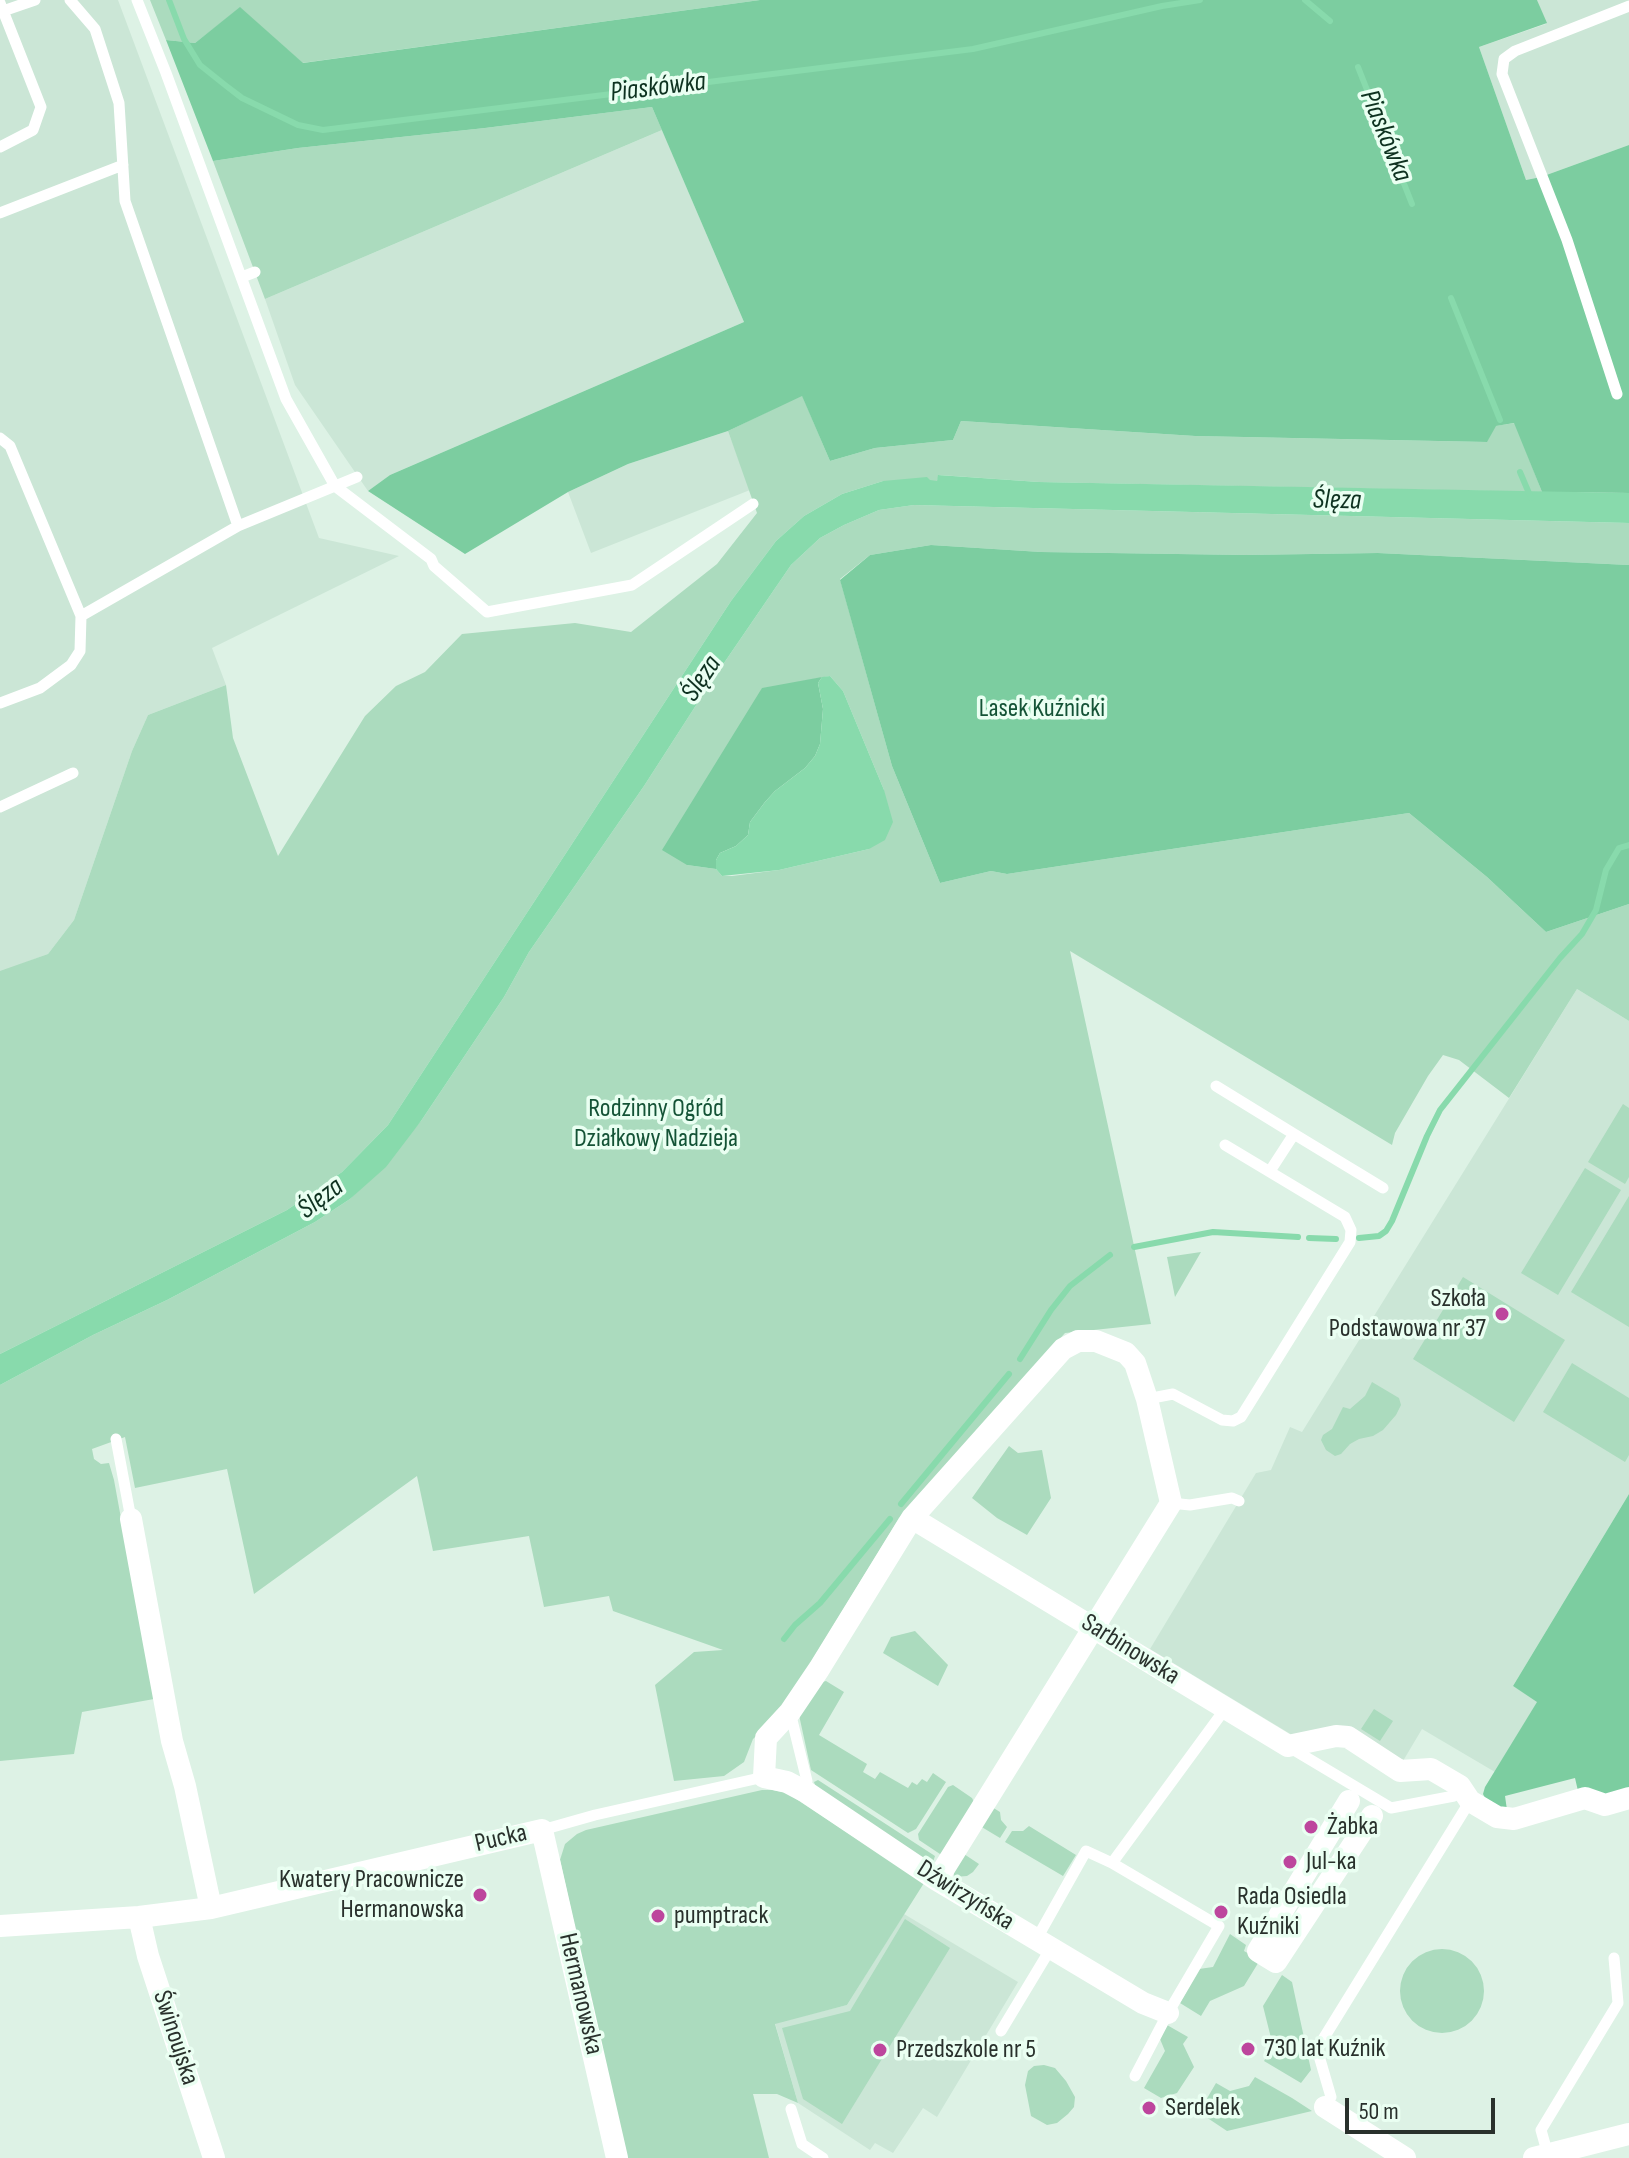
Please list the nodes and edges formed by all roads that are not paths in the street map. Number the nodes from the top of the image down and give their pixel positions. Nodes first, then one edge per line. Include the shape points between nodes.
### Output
1 (35, 0) edge
2 (70, 0) edge
3 (137, 0) edge
4 (1629, 6) edge
5 (1, 8) edge
6 (12, 32) junction
7 (0, 41) edge
8 (0, 147) edge
9 (123, 165) junction
10 (0, 213) edge
11 (255, 272) dead end
12 (242, 277) junction
13 (1617, 394) dead end
14 (0, 438) edge
15 (357, 477) dead end
16 (335, 486) junction
17 (753, 504) dead end
18 (238, 526) junction
19 (81, 616) junction
20 (0, 703) edge
21 (73, 773) dead end
22 (0, 807) edge
23 (1216, 1086) dead end
24 (1294, 1134) junction
25 (1225, 1145) dead end
26 (1270, 1171) junction
27 (1383, 1188) dead end
28 (1147, 1399) junction
29 (116, 1439) dead end
30 (1239, 1501) dead end
31 (1171, 1503) junction
32 (912, 1518) junction
33 (131, 1519) joint
34 (1094, 1628) junction
35 (1225, 1709) junction
36 (790, 1712) junction
37 (1288, 1746) junction
38 (764, 1777) junction
39 (806, 1792) junction
40 (1465, 1794) junction
41 (1629, 1798) edge
42 (1345, 1807) joint
43 (542, 1830) junction
44 (1112, 1863) junction
45 (937, 1880) junction
46 (211, 1908) junction
47 (139, 1917) junction
48 (0, 1926) edge
49 (1044, 1944) junction
50 (1614, 1958) dead end
51 (1168, 2013) junction
52 (1001, 2031) dead end
53 (1135, 2076) dead end
54 (1325, 2107) joint
55 (791, 2109) dead end
56 (1629, 2134) edge
57 (1541, 2156) edge
58 (214, 2158) edge
59 (617, 2158) edge
60 (822, 2158) edge
61 (1405, 2158) edge

1 - 5 lane
2 - 9 lane via 95,29 119,103
3 - 12 lane
4 - 13 lane via 1515,51 1504,59 1502,74 1567,240
5 - 6 lane
6 - 7 lane
6 - 8 lane via 41,107 33,130
9 - 10 lane
9 - 18 lane via 125,201
11 - 12 lane
12 - 16 lane via 286,399
14 - 19 lane via 10,446
15 - 16 lane
16 - 17 lane via 431,559 487,612 632,585
16 - 18 lane
18 - 19 lane
19 - 20 lane via 80,651 71,665 40,688
21 - 22 lane
23 - 24 lane
24 - 26 lane
24 - 27 lane
25 - 26 lane
26 - 28 lane via 1345,1217 1350,1242 1241,1417 1222,1420 1173,1394
28 - 31 street
28 - 32 street via 1135,1363 1126,1353 1096,1341 1078,1341 1063,1349
29 - 33 lane
30 - 31 lane
31 - 34 street
32 - 34 street, Sarbinowska
32 - 36 street
33 - 46 street via 172,1741
34 - 35 street, Sarbinowska
34 - 45 street
35 - 37 street, Sarbinowska
35 - 44 lane
36 - 38 street via 766,1738
36 - 39 lane
37 - 40 lane via 1391,1808
37 - 40 street via 1348,1737 1400,1771 1431,1769
38 - 39 street, Dźwirzyńska
38 - 43 lane, Pucka
39 - 45 street, Dźwirzyńska
40 - 41 street via 1497,1817 1514,1819 1585,1798 1605,1805
40 - 54 lane via 1437,1855 1317,2049 1331,2097
42 - 42 street via 1258,1951 1276,1962 1368,1821
43 - 46 street, Pucka
43 - 59 street, Hermanowska
44 - 49 lane via 1086,1851
44 - 51 lane via 1219,1926
45 - 49 street, Dźwirzyńska
46 - 47 street, Pucka
47 - 48 street, Pucka
47 - 58 street, Świnoujska
49 - 51 street, Dźwirzyńska
49 - 52 lane
50 - 57 lane via 1618,2003 1541,2130
51 - 53 lane
54 - 61 street
55 - 60 lane via 802,2144
56 - 57 street

